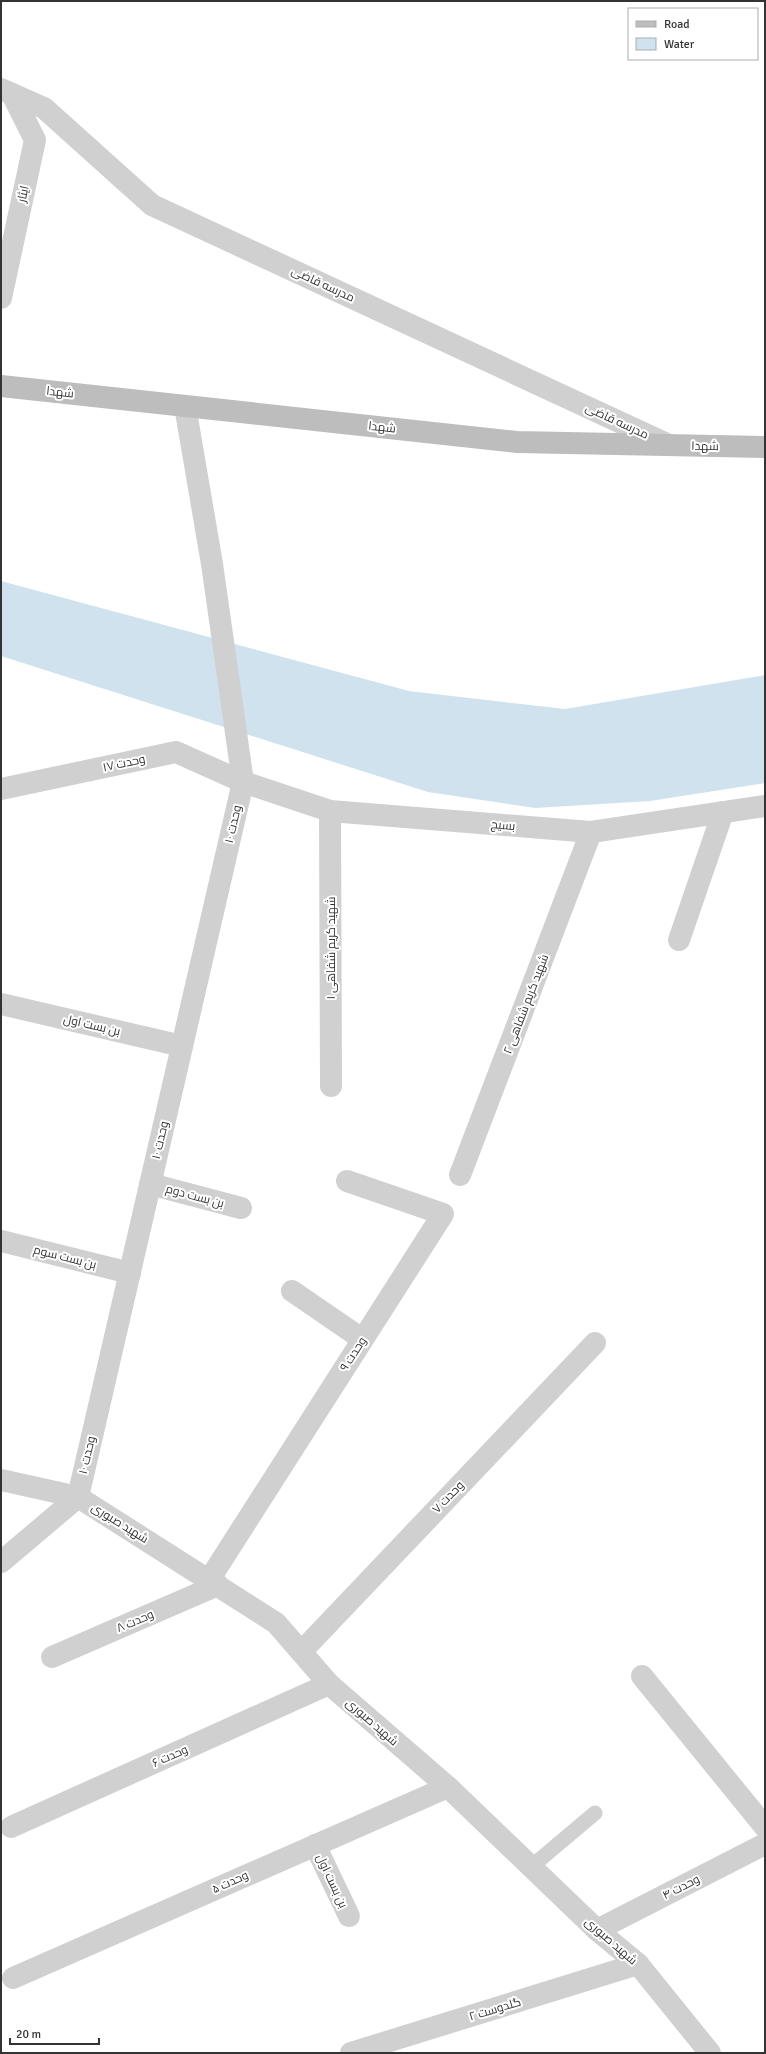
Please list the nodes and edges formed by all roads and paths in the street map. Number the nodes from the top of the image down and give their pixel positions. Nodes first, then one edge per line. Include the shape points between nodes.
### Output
1 (6, 92) edge
2 (1, 298) edge
3 (1, 386) edge
4 (185, 406) junction
5 (669, 445) junction
6 (765, 447) edge
7 (243, 782) junction
8 (1, 789) edge
9 (765, 806) edge
10 (330, 811) junction
11 (723, 812) junction
12 (591, 832) junction
13 (678, 940) dead end
14 (1, 1004) edge
15 (182, 1046) junction
16 (331, 1086) dead end
17 (460, 1175) dead end
18 (347, 1181) dead end
19 (150, 1184) junction
20 (241, 1208) dead end
21 (1, 1241) edge
22 (130, 1273) junction
23 (292, 1291) dead end
24 (362, 1340) junction
25 (595, 1343) dead end
26 (1, 1480) edge
27 (78, 1497) junction
28 (1, 1562) edge
29 (213, 1583) junction
30 (302, 1651) junction
31 (52, 1657) dead end
32 (642, 1676) dead end
33 (329, 1684) junction
34 (448, 1787) junction
35 (595, 1812) dead end
36 (11, 1827) dead end
37 (765, 1827) edge
38 (765, 1844) edge
39 (315, 1845) junction
40 (531, 1867) junction
41 (349, 1916) dead end
42 (597, 1930) junction
43 (638, 1964) junction
44 (13, 1978) dead end
45 (351, 2053) edge
46 (710, 2053) edge

1 - 2 street, ایثار via 35,140
1 - 5 street, مدرسه قاضی via 44,108 152,204
3 - 4 street, شهدا
4 - 5 street, شهدا via 517,442
4 - 7 street via 212,564
5 - 6 street, شهدا
7 - 8 street, وحدت ۱۷ via 176,752
7 - 10 street, بسیج
7 - 15 street, وحدت ۱۰
9 - 11 street, بسیج
10 - 12 street, بسیج
10 - 16 street, شهید کریم شفاهی ۱
11 - 12 street, بسیج
11 - 13 street
12 - 17 street, شهید کریم شفاهی ۲
14 - 15 street, بن بست اول
15 - 19 street, وحدت ۱۰
18 - 24 street, وحدت ۹ via 443,1214
19 - 20 street, بن بست دوم
19 - 22 street, وحدت ۱۰
21 - 22 street, بن بست سوم
22 - 27 street, وحدت ۱۰
23 - 24 street
24 - 29 street, وحدت ۹
25 - 30 street, وحدت ۷
26 - 27 street
27 - 28 street, شهید صبوری
27 - 29 street, شهید صبوری
29 - 30 street, شهید صبوری via 276,1623
29 - 31 street, وحدت ۸
30 - 33 street, شهید صبوری
32 - 37 street
33 - 34 street, شهید صبوری
33 - 36 street, وحدت ۶
34 - 39 street, وحدت ۵
34 - 40 street, شهید صبوری
35 - 40 lane
38 - 42 street, وحدت ۴
39 - 41 street, بن بست اول
39 - 44 street, وحدت ۵
40 - 42 street, شهید صبوری
42 - 43 street, شهید صبوری
43 - 45 street, گلدوست ۲
43 - 46 street, شهید صبوری

